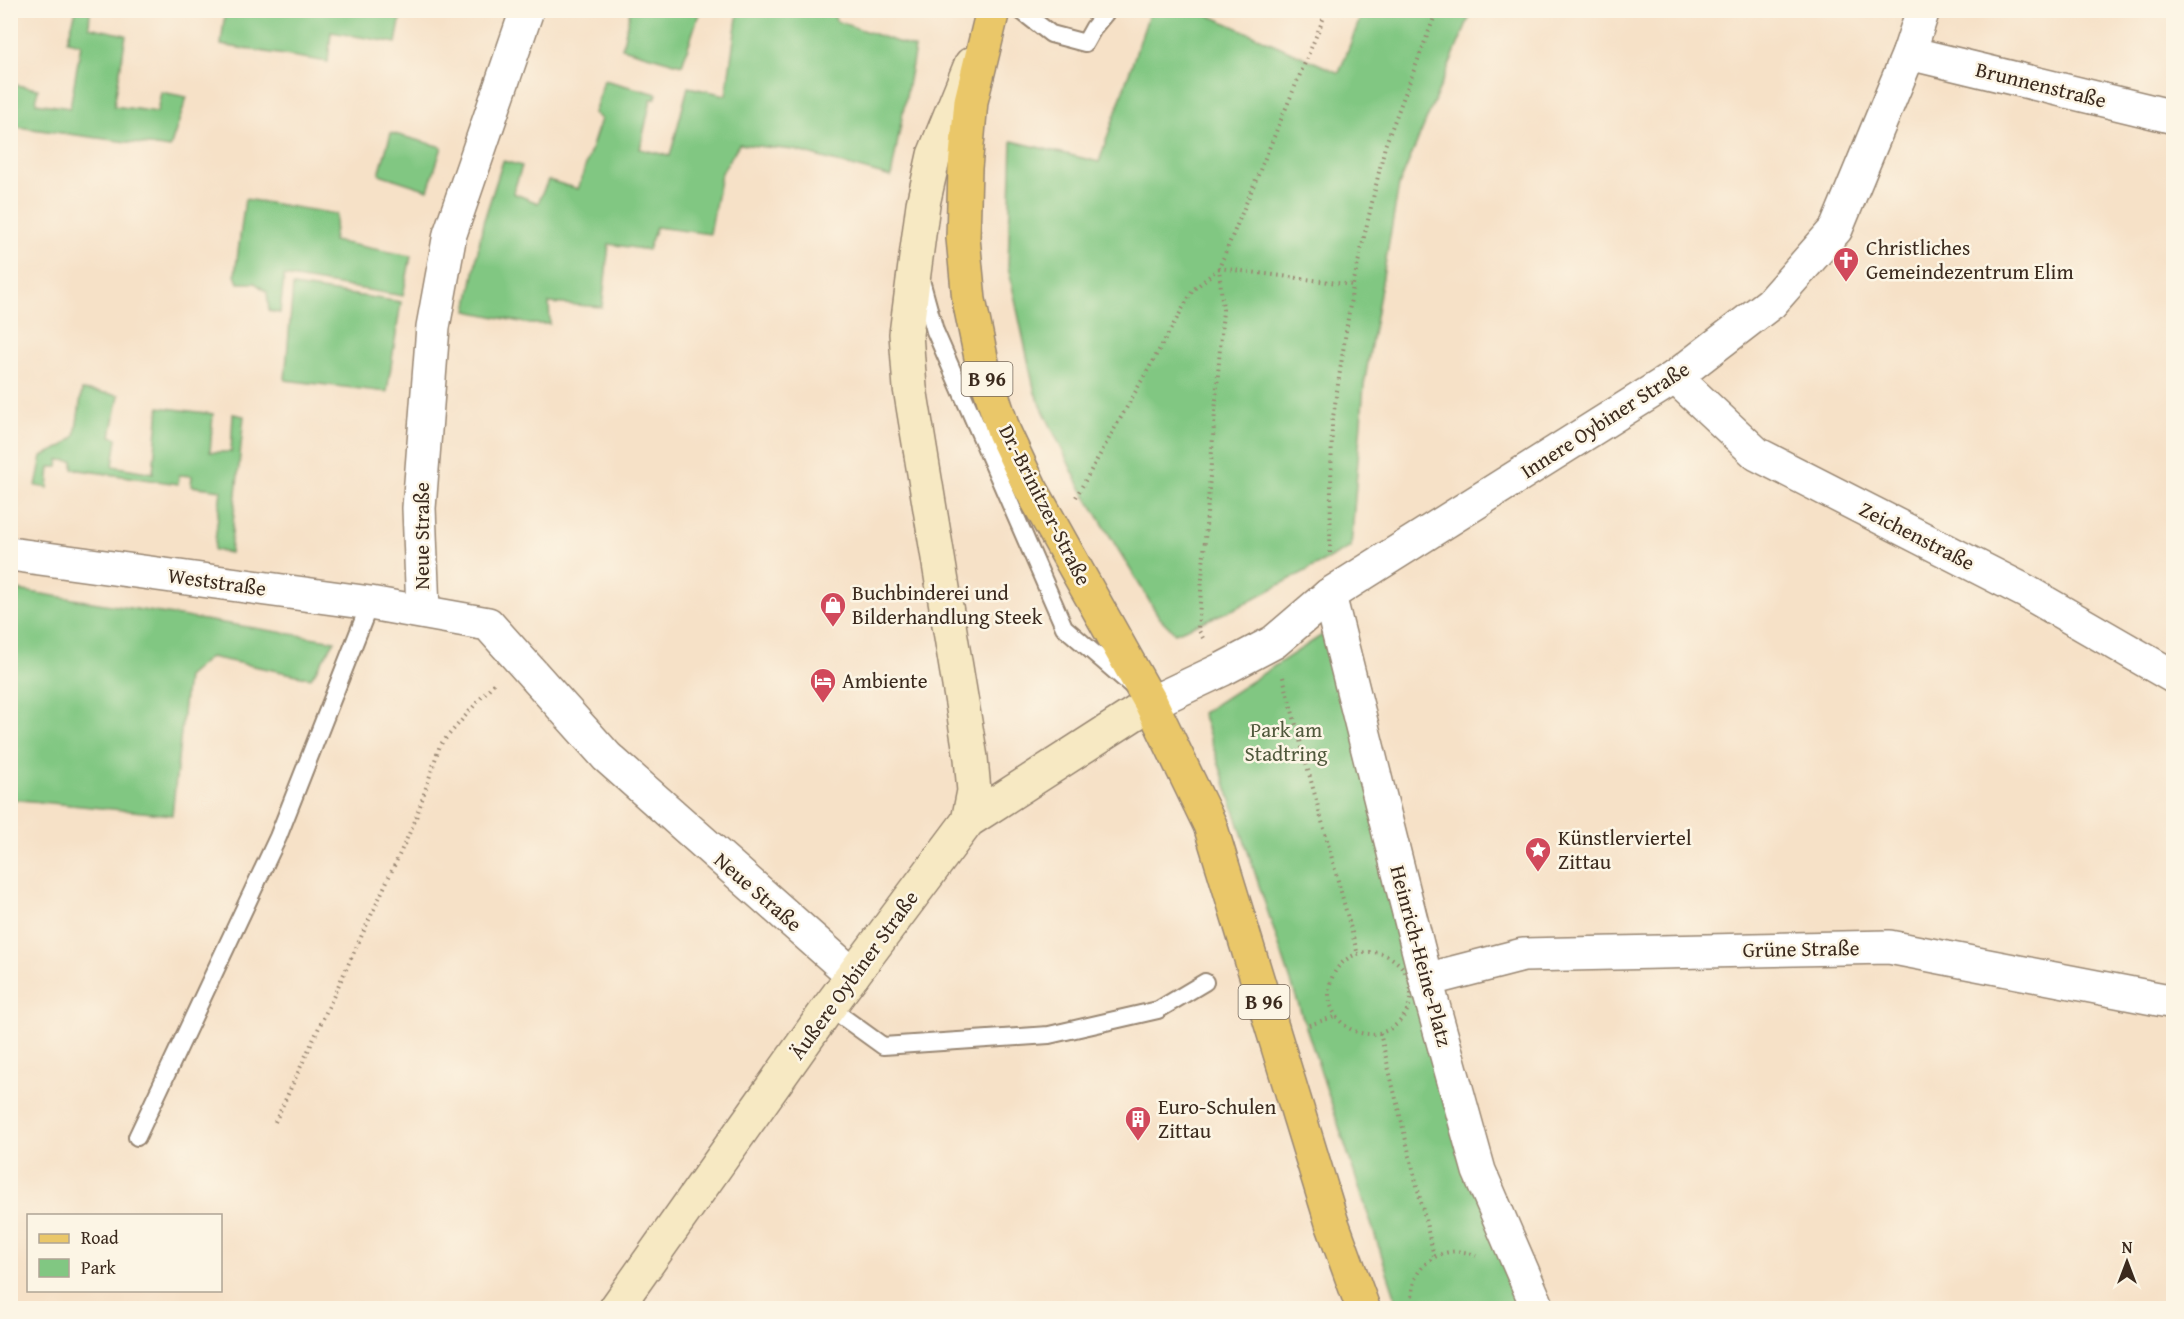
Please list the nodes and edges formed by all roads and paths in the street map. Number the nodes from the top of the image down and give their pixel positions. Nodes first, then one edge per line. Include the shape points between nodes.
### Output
1 (527, 10) edge
2 (1020, 10) edge
3 (1108, 10) edge
4 (1327, 10) edge
5 (1437, 10) edge
6 (1923, 10) edge
7 (991, 16) edge
8 (1909, 53) junction
9 (2174, 117) edge
10 (916, 256) junction
11 (1219, 268) junction
12 (1353, 285) junction
13 (1675, 378) junction
14 (1056, 531) junction
15 (10, 554) edge
16 (1329, 595) junction
17 (370, 603) junction
18 (423, 611) junction
19 (1274, 642) junction
20 (516, 657) junction
21 (1223, 669) junction
22 (2174, 677) edge
23 (1151, 702) junction
24 (968, 821) junction
25 (1358, 955) junction
26 (853, 975) junction
27 (1426, 980) junction
28 (1205, 982) dead end
29 (2174, 1002) edge
30 (829, 1007) junction
31 (1380, 1033) junction
32 (275, 1122) dead end
33 (137, 1137) dead end
34 (1434, 1256) junction
35 (1480, 1259) dead end
36 (616, 1308) edge
37 (1363, 1308) edge
38 (1415, 1308) edge
39 (1538, 1308) edge

1 - 18 street, Neue Straße via 450,234 433,327 419,508
2 - 3 lane via 1051,34 1085,43
4 - 11 path
5 - 12 path via 1385,146
6 - 8 street, Innere Oybiner Straße
7 - 10 main road via 934,155
7 - 14 main road, Dr.-Brinitzer-Straße / B 96 via 971,101 965,168 963,238 969,300 983,367 1004,432
8 - 9 street, Brunnenstraße
8 - 13 street, Innere Oybiner Straße via 1836,229 1771,303
10 - 23 lane via 935,331 1064,627
10 - 24 main road via 906,334 910,388 971,758 974,791
11 - 12 path
11 - 14 path via 1193,290
11 - 21 path via 1223,310 1198,629
12 - 16 path via 1332,424
13 - 16 street, Innere Oybiner Straße
13 - 22 street, Zeichenstraße via 1757,454 2025,591
14 - 23 main road, Dr.-Brinitzer-Straße / B 96
15 - 17 street, Weststraße
16 - 19 street, Innere Oybiner Straße
16 - 27 street, Heinrich-Heine-Platz
17 - 18 street, Weststraße
17 - 33 lane via 278,837
18 - 20 street, Neue Straße via 488,624
19 - 21 street, Innere Oybiner Straße
19 - 25 path
20 - 26 street, Neue Straße via 607,757
20 - 32 path via 440,745 415,821
21 - 23 street, Innere Oybiner Straße
23 - 24 main road, Äußere Oybiner Straße
23 - 37 main road, B 96 via 1210,825 1332,1223
24 - 26 main road, Äußere Oybiner Straße
25 - 31 path via 1337,969 1330,986 1330,1004 1335,1016 1355,1032
25 - 31 path via 1371,952 1396,962 1410,985 1409,1004 1401,1020
26 - 30 main road, Äußere Oybiner Straße
27 - 29 street, Grüne Straße via 1523,955 1889,947
27 - 39 street, Heinrich-Heine-Platz via 1479,1171
28 - 30 lane via 1158,1010 1049,1035 883,1046
30 - 36 main road, Äußere Oybiner Straße
31 - 34 path
34 - 35 path via 1458,1251
34 - 38 path via 1416,1275 1412,1289

